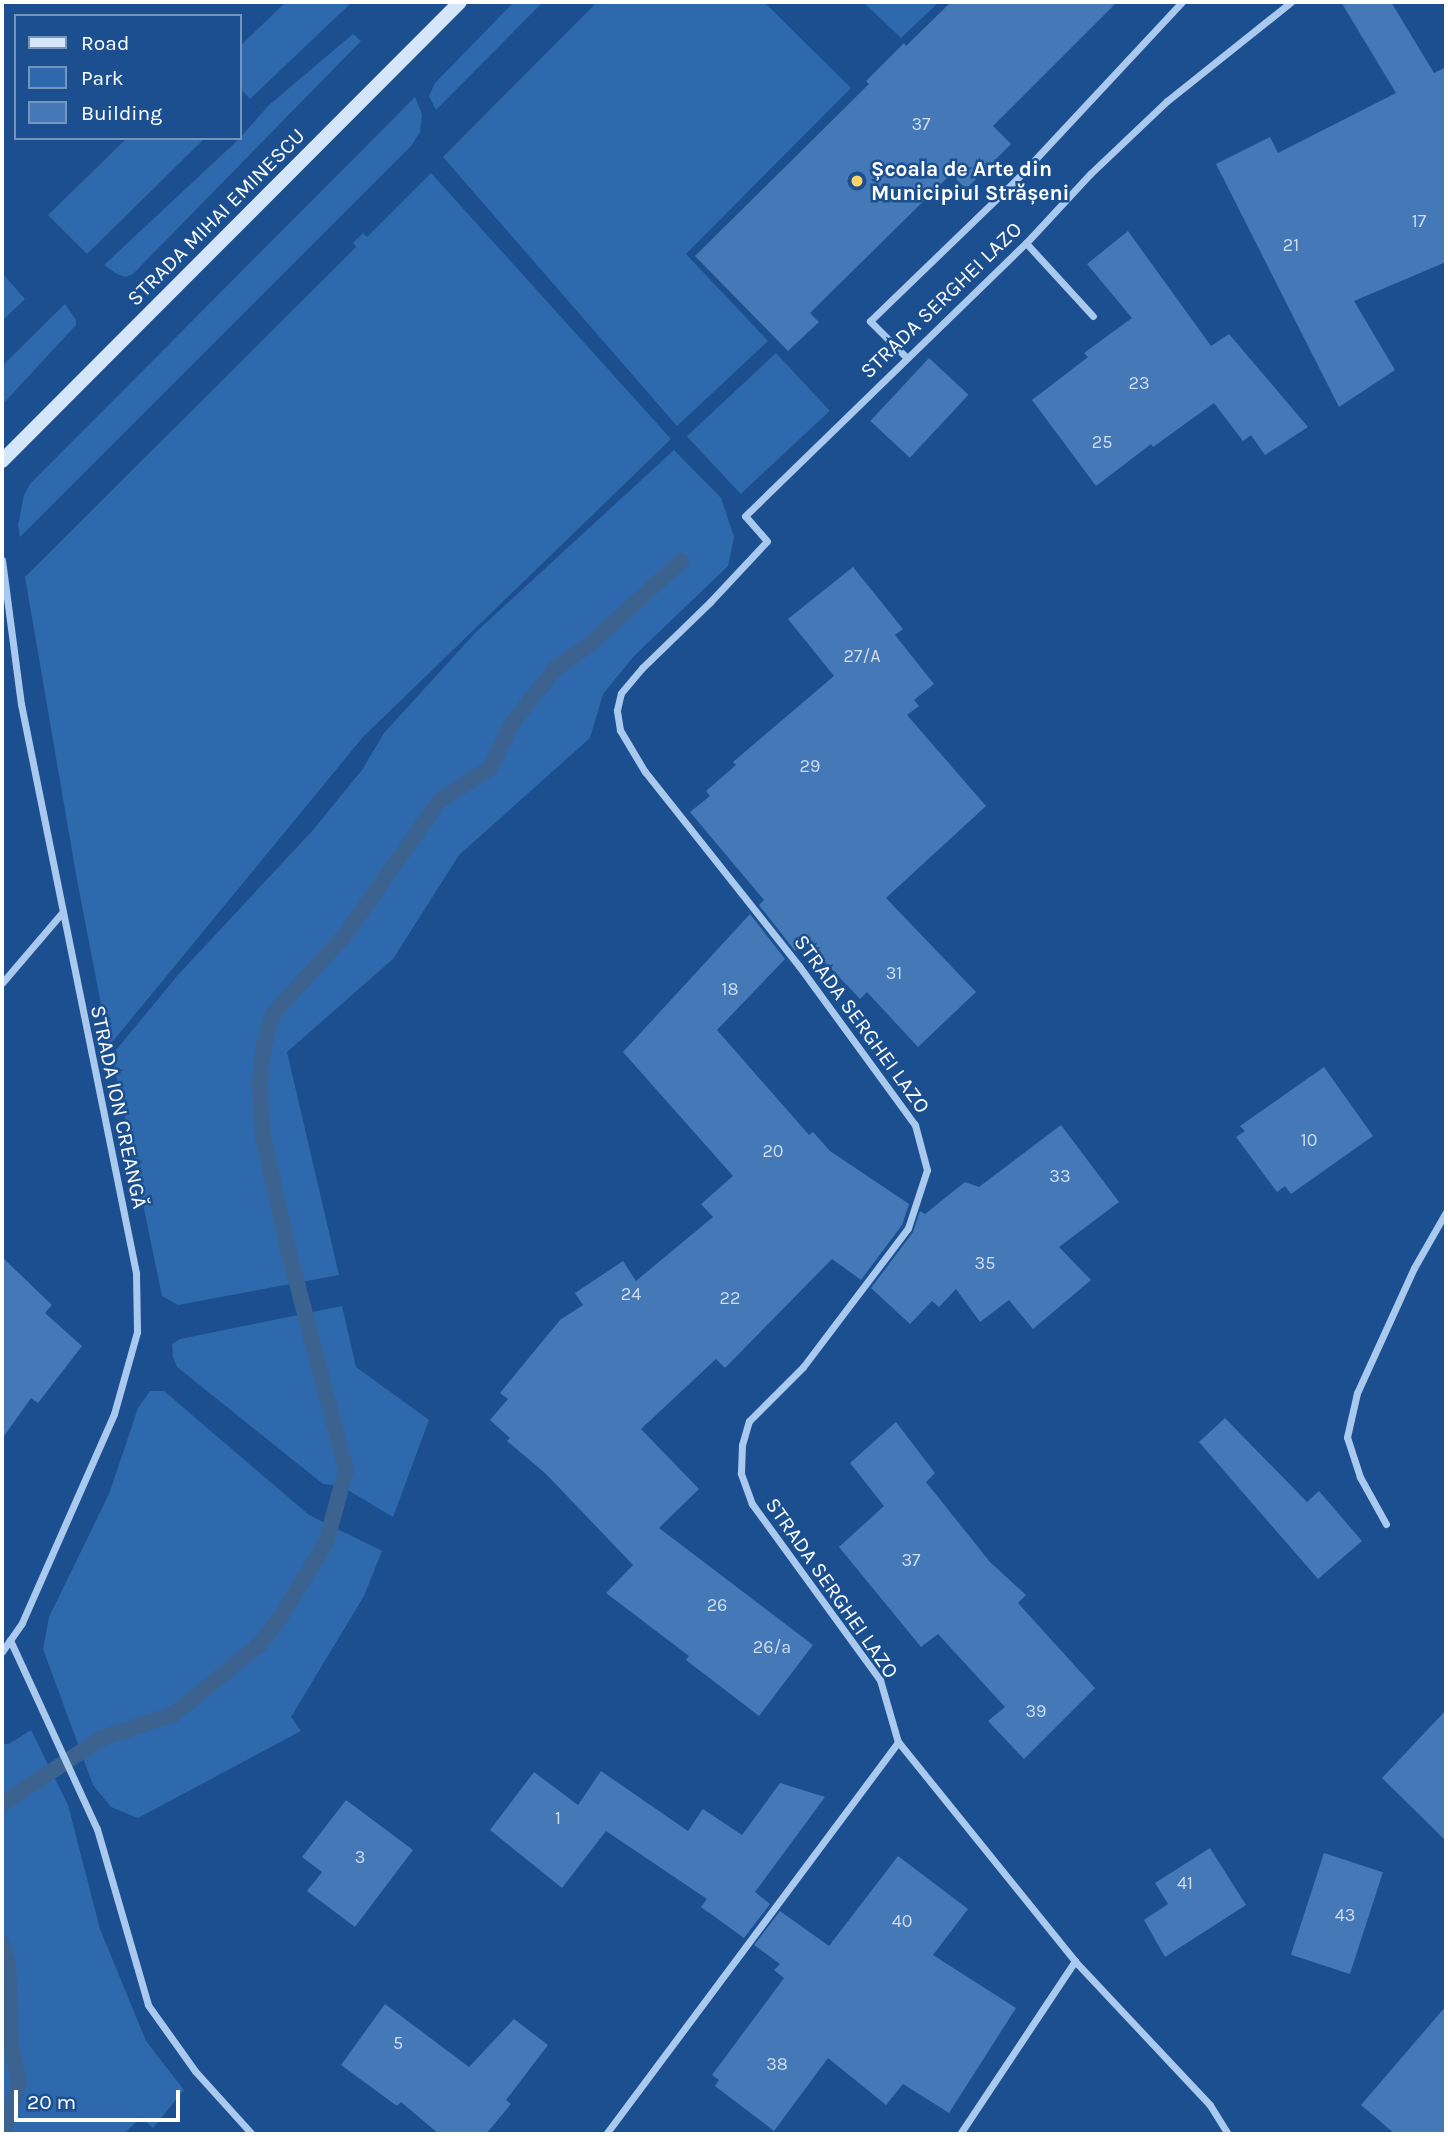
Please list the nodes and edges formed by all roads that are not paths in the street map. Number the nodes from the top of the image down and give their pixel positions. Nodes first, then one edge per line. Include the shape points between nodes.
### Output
1 (460, 2) edge
2 (1182, 2) edge
3 (1291, 2) edge
4 (1026, 243) junction
5 (1093, 316) dead end
6 (906, 357) junction
7 (2, 461) edge
8 (2, 560) edge
9 (61, 914) junction
10 (2, 983) edge
11 (1446, 1212) edge
12 (1386, 1524) dead end
13 (10, 1640) junction
14 (2, 1652) edge
15 (898, 1741) junction
16 (1075, 1961) junction
17 (252, 2134) edge
18 (606, 2134) edge
19 (960, 2134) edge
20 (1228, 2134) edge

1 - 7 main road, STRADA MIHAI EMINESCU
2 - 6 street via 1014,182 870,321
3 - 4 street, STRADA SERGHEI LAZO via 1167,101
4 - 5 street
4 - 6 street, STRADA SERGHEI LAZO
6 - 15 street, STRADA SERGHEI LAZO via 745,516 767,541 642,667 621,693 617,710 620,730 645,772 799,966 915,1125 923,1147 928,1170 908,1228 803,1367 749,1421 742,1445 741,1473 752,1504 880,1680
8 - 9 street, STRADA ION CREANGĂ via 21,705
9 - 10 street
9 - 13 street, STRADA ION CREANGĂ via 136,1273 136,1332 114,1414 22,1623
11 - 12 street via 1414,1268 1357,1393 1348,1437 1360,1477
13 - 14 street, STRADA ION CREANGĂ
13 - 17 street via 97,1829 148,2005 195,2071
15 - 16 street, STRADA SERGHEI LAZO
15 - 18 street
16 - 19 street
16 - 20 street, STRADA SERGHEI LAZO via 1210,2105

